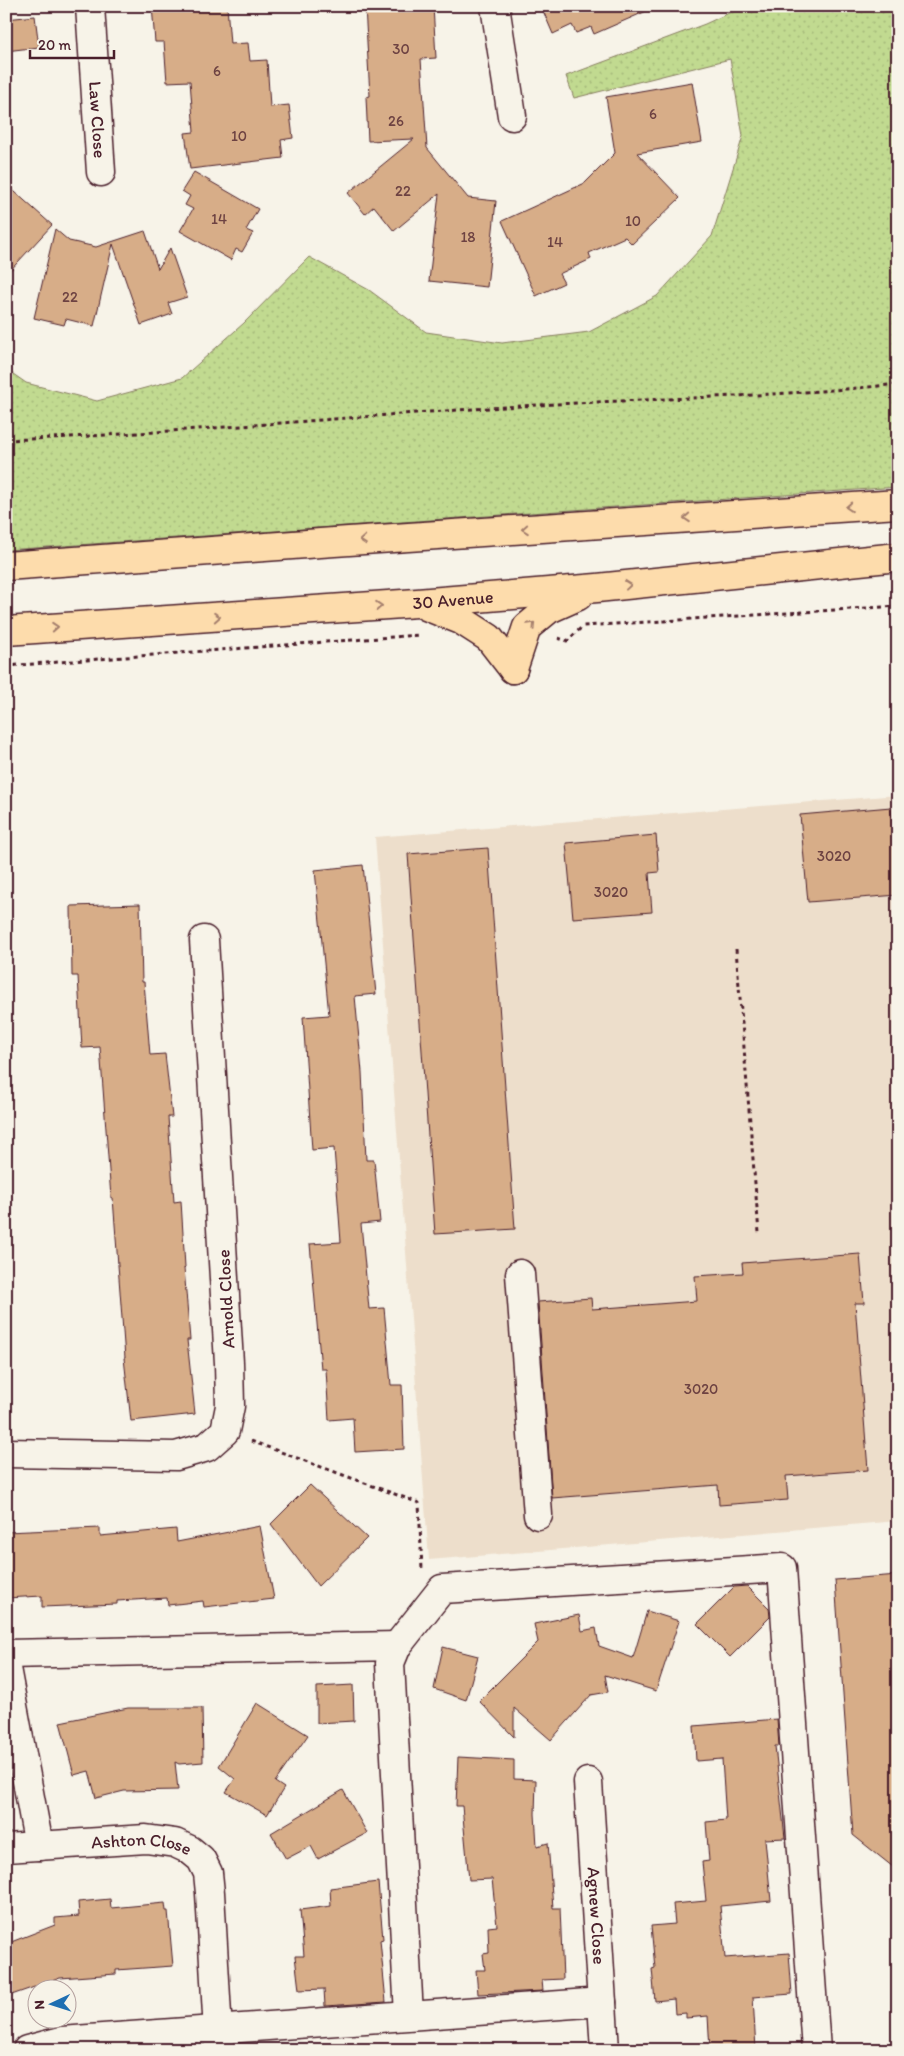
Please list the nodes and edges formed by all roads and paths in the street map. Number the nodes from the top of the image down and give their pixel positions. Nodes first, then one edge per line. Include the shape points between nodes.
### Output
1 (90, 6) edge
2 (495, 6) edge
3 (512, 116) dead end
4 (101, 172) dead end
5 (898, 384) edge
6 (6, 440) edge
7 (898, 504) edge
8 (898, 557) edge
9 (6, 566) edge
10 (597, 588) junction
11 (417, 603) junction
12 (6, 631) edge
13 (204, 940) dead end
14 (736, 949) dead end
15 (759, 1233) dead end
16 (520, 1274) dead end
17 (225, 1431) junction
18 (6, 1453) edge
19 (538, 1515) dead end
20 (424, 1612) junction
21 (397, 1646) junction
22 (6, 1654) edge
23 (6, 1668) edge
24 (588, 1782) dead end
25 (39, 1846) junction
26 (6, 1848) edge
27 (602, 2002) junction
28 (409, 2015) junction
29 (219, 2039) edge
30 (26, 2050) edge
31 (605, 2050) edge
32 (816, 2050) edge

1 - 4 street, Law Close
2 - 3 street
5 - 6 path via 838,391 539,405 108,436
7 -> 9 main road
10 -> 8 main road, 30 Avenue
10 - 11 main road, 30 Avenue
11 -> 10 main road via 461,620 489,638 514,669 528,627 549,609
12 -> 11 main road, 30 Avenue
13 - 17 street, Arnold Close via 229,1363 230,1406
14 - 15 path
16 - 19 street
17 - 18 street via 207,1447 176,1456
17 - 20 path via 419,1503
20 - 21 street
20 - 32 street via 442,1589 782,1568
21 - 22 street
21 - 28 street via 390,1663
23 - 25 street
24 - 27 street, Agnew Close
25 - 26 street, Ashton Close
25 - 29 street, Ashton Close via 160,1840 190,1850 201,1858 208,1873 210,1893
27 - 28 street
27 - 31 street, Agnew Close
28 - 29 street
29 - 30 street via 61,2040

